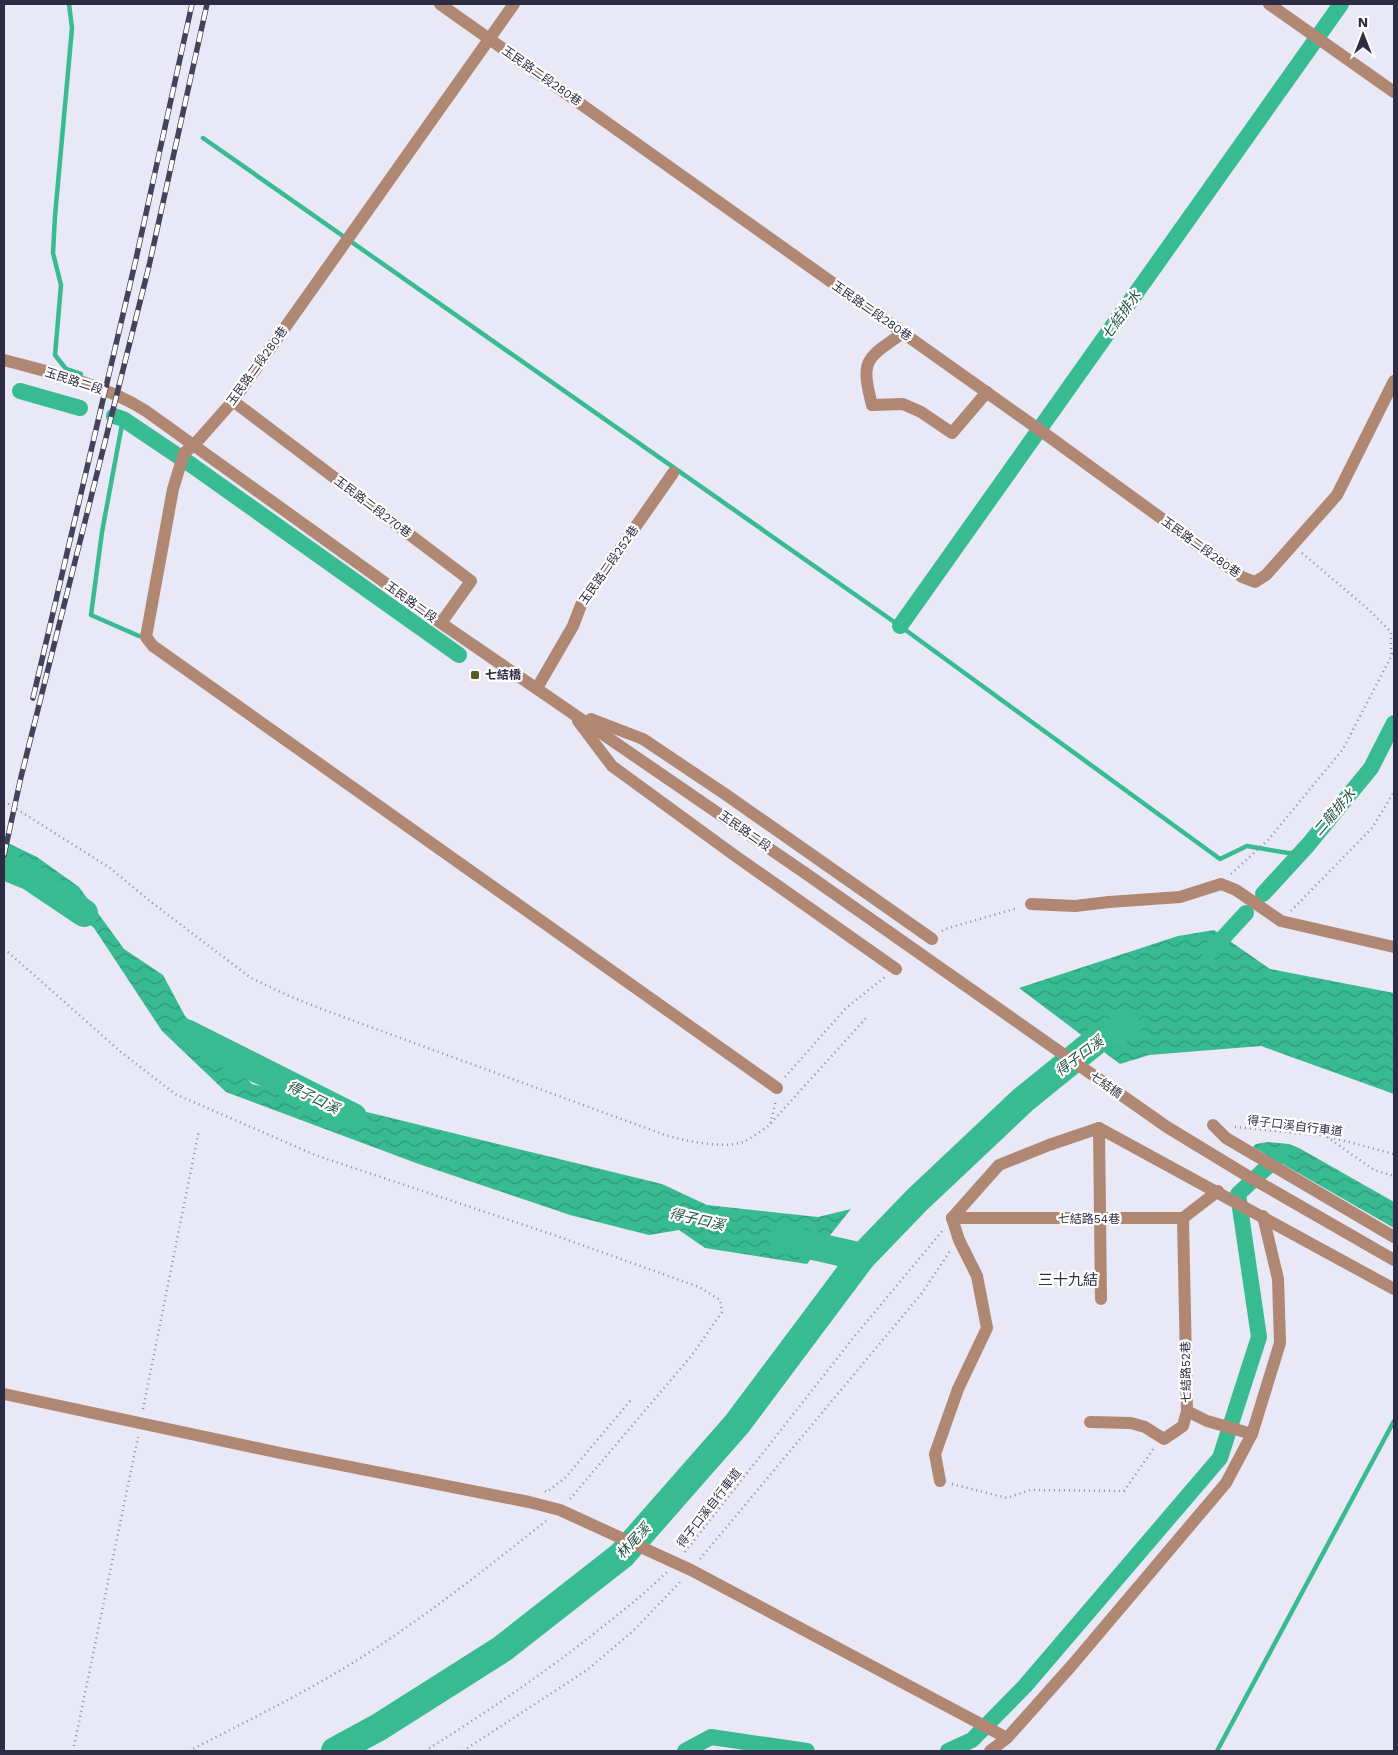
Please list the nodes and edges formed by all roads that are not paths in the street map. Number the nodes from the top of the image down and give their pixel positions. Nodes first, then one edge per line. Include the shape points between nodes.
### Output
1 (440, 4) edge
2 (514, 4) edge
3 (1269, 4) edge
4 (489, 38) junction
5 (1394, 92) edge
6 (903, 333) junction
7 (4, 360) edge
8 (1394, 381) edge
9 (987, 392) junction
10 (233, 402) junction
11 (194, 445) junction
12 (674, 473) dead end
13 (441, 623) junction
14 (537, 688) junction
15 (570, 711) junction
16 (805, 873) joint
17 (1031, 904) dead end
18 (932, 939) dead end
19 (1394, 946) edge
20 (896, 969) dead end
21 (776, 1088) road end
22 (1213, 1125) road end
23 (1099, 1128) junction
24 (1218, 1192) junction
25 (1263, 1216) junction
26 (952, 1218) junction
27 (1183, 1218) junction
28 (1099, 1219) junction
29 (1394, 1237) edge
30 (1394, 1260) edge
31 (1394, 1289) edge
32 (1101, 1299) dead end
33 (4, 1394) edge
34 (1187, 1411) junction
35 (1090, 1422) dead end
36 (1252, 1434) junction
37 (940, 1481) road end
38 (1007, 1738) junction
39 (990, 1751) edge

1 - 4 street, 玉民路二段280巷
2 - 4 street
3 - 5 street
4 - 6 street, 玉民路二段280巷
4 - 10 street, 玉民路二段280巷
6 - 9 street, 玉民路二段280巷
6 - 9 street via 875,352 866,366 872,405 903,404 921,412 952,434
7 - 11 street, 玉民路二段 via 125,398
8 - 9 street, 玉民路二段280巷 via 1337,495 1266,575 1255,582 1242,577
10 - 11 street, 玉民路二段280巷
10 - 13 street, 玉民路二段270巷 via 471,581
11 - 13 street, 玉民路二段
11 - 21 street, 玉民路二段280巷 via 184,454 172,489 146,637 153,646
12 - 14 street, 玉民路二段252巷 via 581,605 573,626
13 - 14 street, 玉民路二段
14 - 15 street, 玉民路二段
15 - 16 street, 玉民路二段
15 - 18 street via 643,739
15 - 20 street via 612,766
16 - 30 street, 七結橋, bridge via 1167,1127
17 - 19 street via 1075,906 1180,897 1221,884 1236,890 1281,921
22 - 29 street via 1226,1138
23 - 24 street
23 - 26 street via 998,1165
23 - 28 street
24 - 25 street
24 - 27 street
25 - 31 street
25 - 36 street via 1278,1279 1280,1343
26 - 28 street, 七結路54巷
26 - 37 street via 977,1276 987,1328 958,1388 935,1454
27 - 28 street, 七結路54巷
27 - 34 street, 七結路52巷
28 - 32 street
33 - 38 street via 560,1510 691,1570
34 - 35 street, 七結路52巷 via 1183,1426 1164,1438 1131,1423
34 - 36 street via 1207,1421
36 - 38 street via 1226,1483
38 - 39 street

